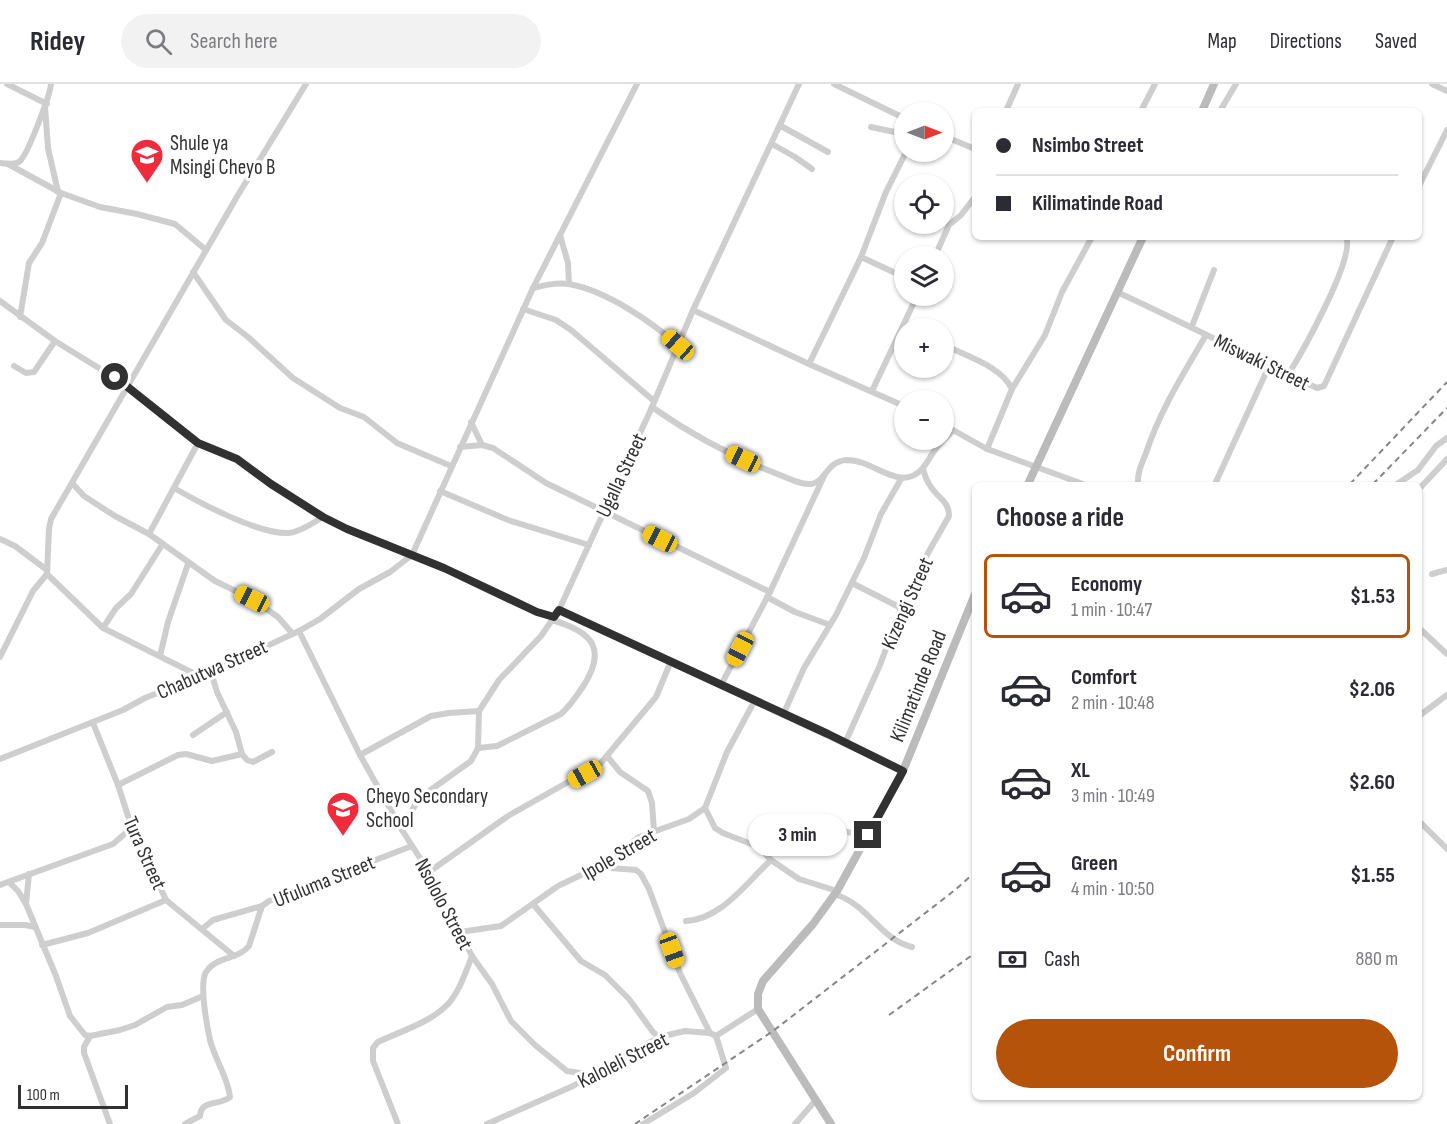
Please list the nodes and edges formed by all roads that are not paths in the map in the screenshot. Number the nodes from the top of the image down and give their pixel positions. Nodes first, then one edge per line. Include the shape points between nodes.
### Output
1 (6, 84) edge
2 (51, 84) edge
3 (306, 84) edge
4 (637, 84) edge
5 (800, 84) edge
6 (834, 84) edge
7 (1018, 84) edge
8 (1155, 84) edge
9 (1214, 84) edge
10 (1236, 84) edge
11 (1432, 84) edge
12 (1447, 91) edge
13 (46, 106) junction
14 (1007, 108) edge
15 (1143, 108) edge
16 (1203, 108) edge
17 (1222, 108) edge
18 (894, 113) edge
19 (781, 126) junction
20 (871, 127) dead end
21 (1447, 130) edge
22 (894, 132) edge
23 (954, 140) edge
24 (772, 144) junction
25 (972, 148) edge
26 (828, 152) dead end
27 (901, 162) edge
28 (0, 163) edge
29 (8, 164) junction
30 (812, 169) dead end
31 (1422, 180) edge
32 (60, 193) junction
33 (972, 201) edge
34 (561, 235) junction
35 (1090, 240) edge
36 (1141, 240) edge
37 (1347, 240) edge
38 (1392, 240) edge
39 (940, 246) edge
40 (206, 250) junction
41 (861, 256) junction
42 (1214, 270) dead end
43 (193, 272) junction
44 (894, 272) edge
45 (569, 284) junction
46 (533, 288) junction
47 (1117, 292) junction
48 (0, 301) edge
49 (523, 309) junction
50 (693, 309) junction
51 (21, 317) junction
52 (1192, 326) junction
53 (1206, 334) junction
54 (55, 341) junction
55 (678, 345) junction
56 (894, 347) edge
57 (954, 350) edge
58 (809, 364) junction
59 (14, 366) dead end
60 (1269, 366) junction
61 (1288, 375) junction
62 (129, 386) junction
63 (1012, 389) junction
64 (872, 391) junction
65 (894, 401) edge
66 (653, 404) junction
67 (471, 422) junction
68 (954, 431) edge
69 (1447, 438) edge
70 (198, 443) junction
71 (482, 446) junction
72 (460, 447) junction
73 (987, 449) junction
74 (934, 450) edge
75 (1447, 459) edge
76 (451, 466) junction
77 (1035, 468) junction
78 (923, 469) junction
79 (826, 471) junction
80 (901, 479) junction
81 (1029, 482) edge
82 (1077, 482) edge
83 (1138, 482) edge
84 (1216, 482) edge
85 (1400, 482) edge
86 (72, 483) junction
87 (1422, 485) edge
88 (174, 488) junction
89 (440, 491) junction
90 (604, 512) junction
91 (323, 517) junction
92 (149, 534) junction
93 (0, 539) edge
94 (162, 545) junction
95 (589, 545) junction
96 (412, 555) junction
97 (188, 564) junction
98 (1447, 570) edge
99 (47, 572) junction
100 (1432, 574) dead end
101 (852, 583) junction
102 (769, 594) junction
103 (972, 602) edge
104 (901, 608) junction
105 (559, 610) junction
106 (553, 619) junction
107 (830, 626) junction
108 (103, 628) junction
109 (1422, 631) edge
110 (296, 632) junction
111 (1447, 654) edge
112 (160, 656) junction
113 (0, 657) edge
114 (670, 662) junction
115 (211, 672) junction
116 (199, 676) junction
117 (721, 685) junction
118 (1447, 695) edge
119 (755, 700) junction
120 (479, 711) junction
121 (226, 712) junction
122 (1422, 714) edge
123 (783, 715) junction
124 (93, 723) junction
125 (193, 735) dead end
126 (845, 743) junction
127 (478, 748) junction
128 (272, 752) dead end
129 (242, 754) junction
130 (360, 755) junction
131 (607, 756) junction
132 (0, 759) edge
133 (903, 771) junction
134 (118, 785) junction
135 (705, 808) junction
136 (130, 822) junction
137 (1422, 824) edge
138 (812, 827) dead end
139 (402, 830) junction
140 (654, 831) junction
141 (868, 835) junction
142 (412, 846) junction
143 (1447, 849) edge
144 (771, 860) junction
145 (597, 867) junction
146 (429, 872) junction
147 (30, 874) junction
148 (9, 882) junction
149 (0, 885) edge
150 (836, 892) junction
151 (166, 900) junction
152 (26, 904) junction
153 (532, 904) junction
154 (262, 906) junction
155 (686, 921) dead end
156 (0, 925) edge
157 (35, 927) junction
158 (202, 929) junction
159 (460, 932) junction
160 (42, 945) junction
161 (912, 947) dead end
162 (234, 956) junction
163 (472, 956) junction
164 (203, 996) junction
165 (758, 1009) junction
166 (713, 1034) junction
167 (90, 1036) junction
168 (659, 1037) junction
169 (593, 1075) junction
170 (816, 1100) junction
171 (110, 1124) edge
172 (185, 1124) edge
173 (398, 1124) edge
174 (487, 1124) edge
175 (643, 1124) edge
176 (795, 1124) edge
177 (831, 1124) edge

1 - 13 street
2 - 13 street
3 - 40 street
4 - 34 street
5 - 19 street, Ugalla Street
6 - 18 street
7 - 14 street
8 - 15 street
9 - 16 main road
10 - 17 street
11 - 12 street
13 - 29 street via 22,158
13 - 32 street via 48,148
19 - 24 street, Ugalla Street
19 - 26 street
20 - 22 street
21 - 31 street
23 - 25 street
24 - 30 street
24 - 50 street, Ugalla Street
27 - 41 street
28 - 29 street
29 - 32 street
32 - 40 street via 175,225
32 - 51 street via 42,243 29,263
33 - 39 street via 949,225
34 - 45 street
34 - 46 street
35 - 63 street via 1062,292 1045,335
36 - 47 main road
37 - 61 street via 1339,277
38 - 61 street, Miswaki Street via 1324,386 1317,388
40 - 43 street
41 - 44 street
41 - 58 street
42 - 52 street
43 - 62 street
43 - 76 street via 226,320 293,378 340,408 364,417 397,443
45 - 46 street
45 - 55 street via 638,314
46 - 49 street
47 - 52 street, Miswaki Street
47 - 77 main road
48 - 51 street
49 - 66 street via 556,320 571,330
49 - 67 street
50 - 55 street, Ugalla Street
50 - 58 street
51 - 54 street
52 - 53 street, Miswaki Street
53 - 60 street, Miswaki Street
53 - 83 street via 1151,437
54 - 59 street via 34,372 26,373
54 - 62 street
55 - 66 street, Ugalla Street
56 - 64 street
57 - 63 street via 1004,377
58 - 64 street
60 - 61 street, Miswaki Street
60 - 84 street
62 - 70 street
62 - 86 street
63 - 73 street
64 - 65 street
66 - 79 street via 682,428 763,469 808,484 817,482
66 - 90 street, Ugalla Street
67 - 71 street
67 - 72 street
68 - 73 street
69 - 85 street via 1418,470
70 - 88 street
70 - 91 street via 237,459
71 - 72 street
71 - 90 street via 506,455 546,483
72 - 76 street
73 - 77 street
74 - 78 street
75 - 87 street
76 - 89 street
77 - 81 main road
77 - 82 street
78 - 80 street
78 - 104 street, Kizengi Street via 929,486 949,508 949,516
79 - 80 street via 834,463 849,460 870,464
79 - 102 street
80 - 101 street via 881,514
86 - 92 street, Nsololo Street via 98,506
86 - 99 street via 51,519
88 - 91 street via 227,514 279,532 291,532
88 - 92 street
89 - 95 street via 508,520
89 - 96 street
90 - 95 street, Ugalla Street
90 - 102 street
91 - 96 street
92 - 94 street, Nsololo Street
93 - 99 street
94 - 97 street, Nsololo Street
94 - 108 street via 131,594
95 - 105 street, Ugalla Street
96 - 106 street
96 - 110 street, Chabutwa Street
97 - 110 street, Nsololo Street via 252,599
97 - 112 street
98 - 100 street
99 - 108 street
99 - 113 street via 33,591
101 - 104 street
101 - 107 street
102 - 107 street via 795,612
102 - 117 street
103 - 133 main road, Kilimatinde Road
104 - 126 street, Kizengi Street
105 - 106 street, Ugalla Street
105 - 114 street
106 - 120 street, Ugalla Street via 499,681
106 - 127 street via 589,638 595,660 590,675 561,714 497,746
107 - 123 street via 804,668
108 - 112 street
109 - 111 street
110 - 115 street, Chabutwa Street
110 - 130 street, Nsololo Street
112 - 116 street
114 - 117 street
114 - 131 street via 656,697
115 - 116 street, Chabutwa Street
115 - 121 street
116 - 124 street, Chabutwa Street
117 - 119 street
118 - 122 street
119 - 123 street
119 - 135 street via 727,752
120 - 127 street
120 - 130 street via 431,716
121 - 125 street
121 - 129 street
123 - 126 street
124 - 132 street, Chabutwa Street
124 - 134 street, Tura Street
126 - 133 street
127 - 139 street via 471,761 415,804
128 - 129 street via 253,762
129 - 134 street via 212,761 178,755
130 - 139 street, Nsololo Street
131 - 140 street via 620,772 648,791
131 - 146 street via 594,769 508,816
133 - 141 main road, Kilimatinde Road
134 - 136 street, Tura Street
135 - 140 street, Ipole Street via 689,819
135 - 144 street via 715,828 759,847
136 - 147 street via 128,831 113,844
136 - 151 street, Tura Street
137 - 143 street
138 - 141 street
139 - 142 street, Nsololo Street
140 - 145 street, Ipole Street
141 - 150 main road, Kilimatinde Road
142 - 146 street, Nsololo Street
142 - 154 street, Ufuluma Street
144 - 150 street via 799,879
144 - 155 street via 729,901 703,918
145 - 153 street, Ipole Street
145 - 166 street via 636,870 641,874 680,973
146 - 159 street, Nsololo Street
147 - 148 street
147 - 152 street
148 - 149 street
148 - 152 street
150 - 161 street via 858,905 891,938
150 - 165 main road, Kilimatinde Road via 763,981
151 - 158 street, Tura Street
151 - 160 street via 88,933
152 - 157 street
153 - 159 street, Ipole Street via 501,926
153 - 168 street via 581,960 605,975 629,999
154 - 158 street via 213,920
154 - 162 street, Ufuluma Street via 249,946
156 - 157 street
157 - 160 street
158 - 162 street, Tura Street
159 - 163 street, Nsololo Street
160 - 167 street via 70,1017
162 - 164 street, Ufuluma Street via 212,965 205,973
163 - 169 street, Nsololo Street via 511,1021 535,1045 567,1071
163 - 173 street via 451,1001 373,1048 373,1061
164 - 167 street via 166,1007 120,1030
164 - 172 street, Ufuluma Street via 210,1041 230,1095 226,1101 205,1105 200,1110 202,1119
165 - 166 street
165 - 170 main road
166 - 168 street, Kaloleli Street via 685,1031
166 - 175 street via 726,1068
167 - 171 street via 84,1053
168 - 169 street, Kaloleli Street
169 - 174 street, Kaloleli Street
170 - 176 street
170 - 177 main road

